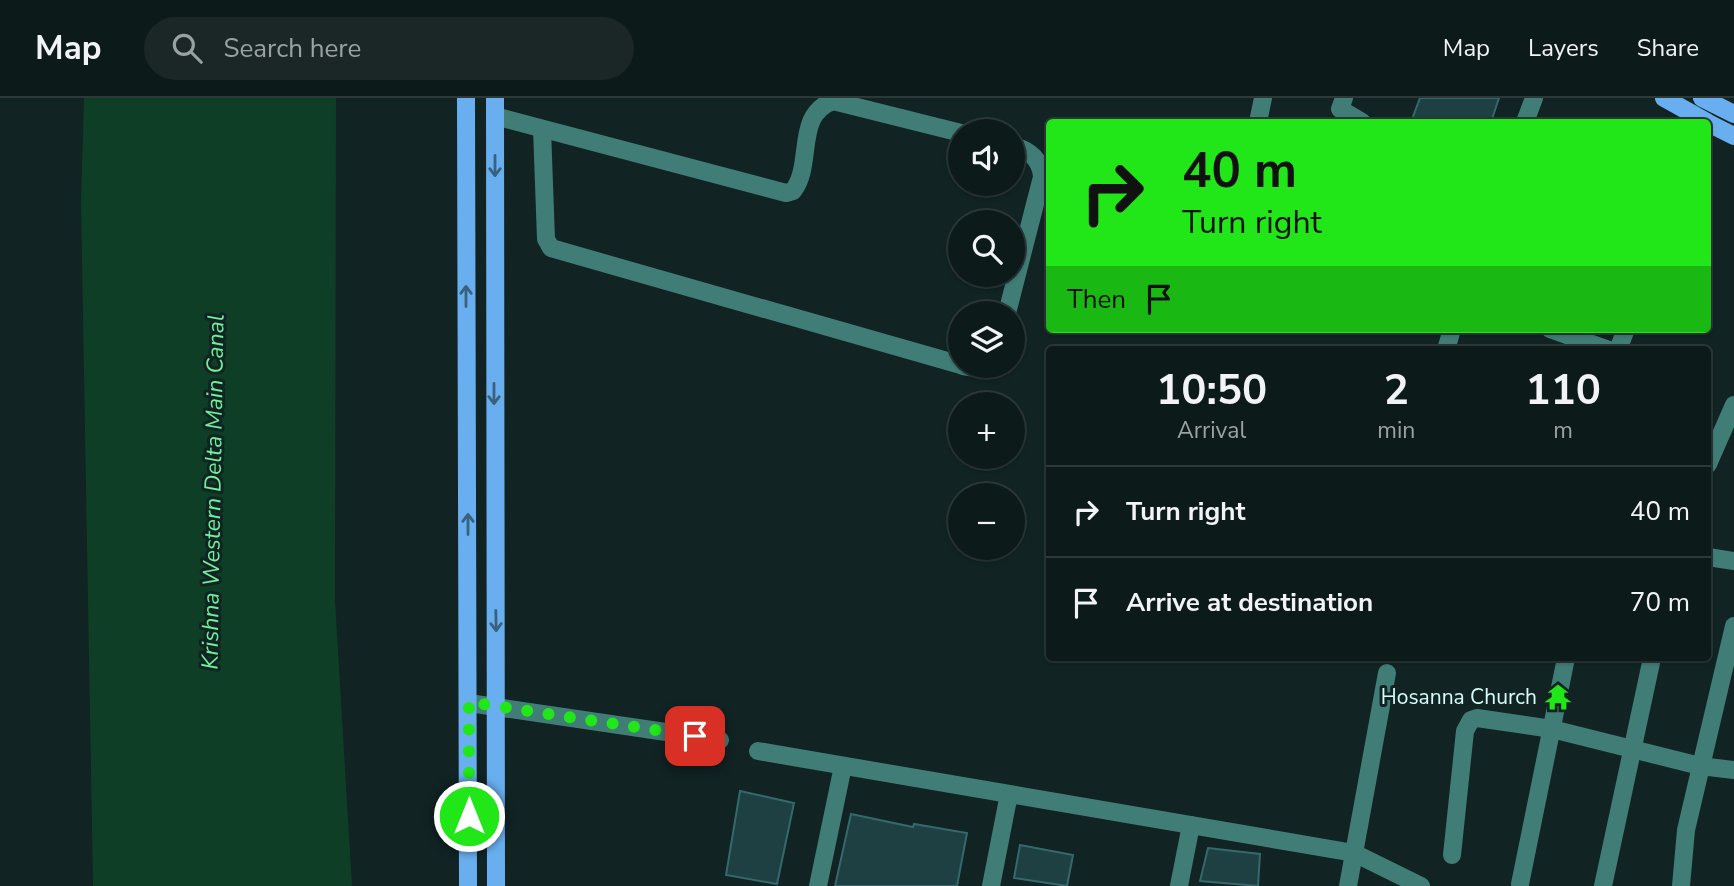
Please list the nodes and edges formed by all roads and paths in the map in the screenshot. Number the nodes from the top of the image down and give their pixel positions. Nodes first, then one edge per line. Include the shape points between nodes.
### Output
1 (466, 98) edge
2 (1263, 98) edge
3 (1344, 98) edge
4 (1534, 98) edge
5 (1664, 98) edge
6 (1703, 99) edge
7 (495, 107) edge
8 (1734, 114) edge
9 (1259, 119) edge
10 (1357, 119) edge
11 (1526, 119) edge
12 (1699, 119) edge
13 (1702, 119) edge
14 (1711, 125) edge
15 (542, 129) junction
16 (948, 130) edge
17 (1734, 136) edge
18 (1025, 150) edge
19 (466, 225) junction
20 (494, 226) junction
21 (1010, 301) edge
22 (1561, 333) edge
23 (1598, 346) edge
24 (948, 361) edge
25 (1734, 405) edge
26 (1711, 457) edge
27 (1711, 557) edge
28 (1734, 562) edge
29 (1734, 626) edge
30 (1565, 661) edge
31 (1651, 661) edge
32 (1387, 673) dead end
33 (469, 702) junction
34 (497, 708) junction
35 (1552, 729) junction
36 (720, 740) dead end
37 (1630, 748) junction
38 (758, 751) dead end
39 (842, 766) junction
40 (1700, 766) junction
41 (1734, 770) edge
42 (1009, 794) junction
43 (1191, 825) junction
44 (1354, 853) junction
45 (1452, 855) dead end
46 (1520, 884) dead end
47 (468, 886) edge
48 (496, 886) edge
49 (818, 886) edge
50 (991, 886) edge
51 (1180, 886) edge
52 (1348, 886) edge
53 (1421, 886) edge
54 (1603, 886) edge
55 (1681, 886) edge

1 - 19 main road
2 - 9 street
3 - 10 street via 1340,109
4 - 11 street
5 - 12 main road
6 - 8 main road
6 - 13 street
7 - 15 street
7 -> 20 main road
14 - 17 main road
15 - 16 street via 786,193 793,191 799,180 811,120 817,110 833,101
15 - 24 street via 546,239 551,248
18 - 21 street via 1037,160 1042,177
19 - 20 main road
33 -> 19 main road
20 -> 34 main road
22 - 23 street
25 - 26 street
27 - 28 street
29 - 40 street
30 - 35 street
31 - 37 street
32 - 44 street
33 - 34 street
33 - 47 main road
34 - 36 street
34 - 48 main road
35 - 37 street
35 - 45 street via 1483,716 1471,720 1465,731
35 - 46 street
37 - 40 street
37 - 54 street
38 - 39 street
39 - 42 street
39 - 49 street
40 - 41 street
40 - 55 street via 1686,830
42 - 43 street
42 - 50 street
43 - 44 street
43 - 51 street
44 - 52 street
44 - 53 street

